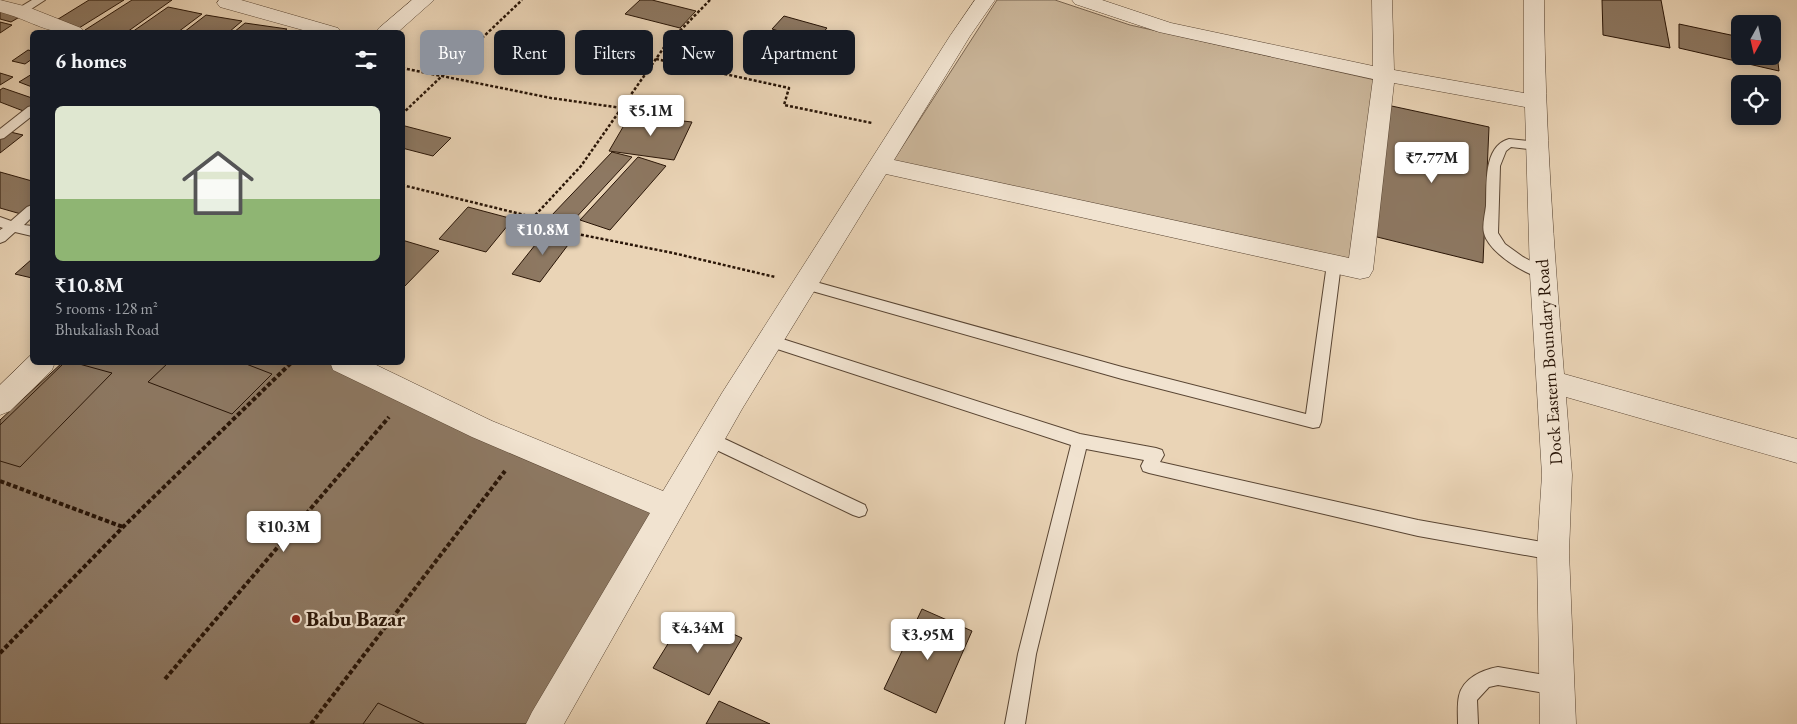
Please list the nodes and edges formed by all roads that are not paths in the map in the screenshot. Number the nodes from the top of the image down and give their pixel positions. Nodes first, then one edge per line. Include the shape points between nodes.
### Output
1 (40, 0) edge
2 (230, 0) edge
3 (424, 0) edge
4 (985, 0) edge
5 (1082, 0) edge
6 (1382, 0) edge
7 (1534, 0) edge
8 (0, 6) edge
9 (21, 11) junction
10 (68, 30) edge
11 (324, 30) edge
12 (388, 30) edge
13 (1384, 75) junction
14 (1536, 102) junction
15 (30, 112) edge
16 (0, 135) edge
17 (1538, 146) junction
18 (880, 165) junction
19 (30, 211) edge
20 (6, 224) edge
21 (30, 230) edge
22 (0, 238) edge
23 (1334, 264) junction
24 (1543, 274) junction
25 (805, 284) junction
26 (770, 341) junction
27 (39, 365) edge
28 (349, 365) edge
29 (1550, 381) junction
30 (0, 403) edge
31 (710, 439) junction
32 (1080, 441) junction
33 (1797, 452) edge
34 (671, 508) junction
35 (859, 510) dead end
36 (1552, 552) junction
37 (1557, 686) junction
38 (544, 724) edge
39 (1015, 724) edge
40 (1468, 724) edge
41 (1558, 724) edge

1 - 9 lane
2 - 11 street via 227,3
3 - 12 street
4 - 18 street
5 - 13 street via 1166,28
6 - 13 street
7 - 14 street, Dock Eastern Boundary Road
8 - 9 street
9 - 10 street
13 - 14 street
13 - 23 street via 1360,270
14 - 17 street, Dock Eastern Boundary Road
15 - 16 lane
17 - 24 street, Dock Eastern Boundary Road
17 - 24 lane via 1509,143 1501,149 1494,166 1491,233 1506,252
18 - 23 street
18 - 25 street
19 - 20 lane
20 - 21 lane
20 - 22 lane
23 - 25 lane via 1313,422 1122,373
24 - 29 street, Dock Eastern Boundary Road
25 - 26 street
26 - 31 street
26 - 32 lane
27 - 30 street
28 - 34 street via 482,429
29 - 33 street
29 - 36 street, Dock Eastern Boundary Road via 1557,475
31 - 34 street
31 - 35 lane
32 - 36 lane via 1156,454 1149,466 1418,528
32 - 39 lane via 1027,654
34 - 38 street
36 - 37 street, Dock Eastern Boundary Road
37 - 40 lane via 1498,676 1484,680 1468,697
37 - 41 street, Dock Eastern Boundary Road

